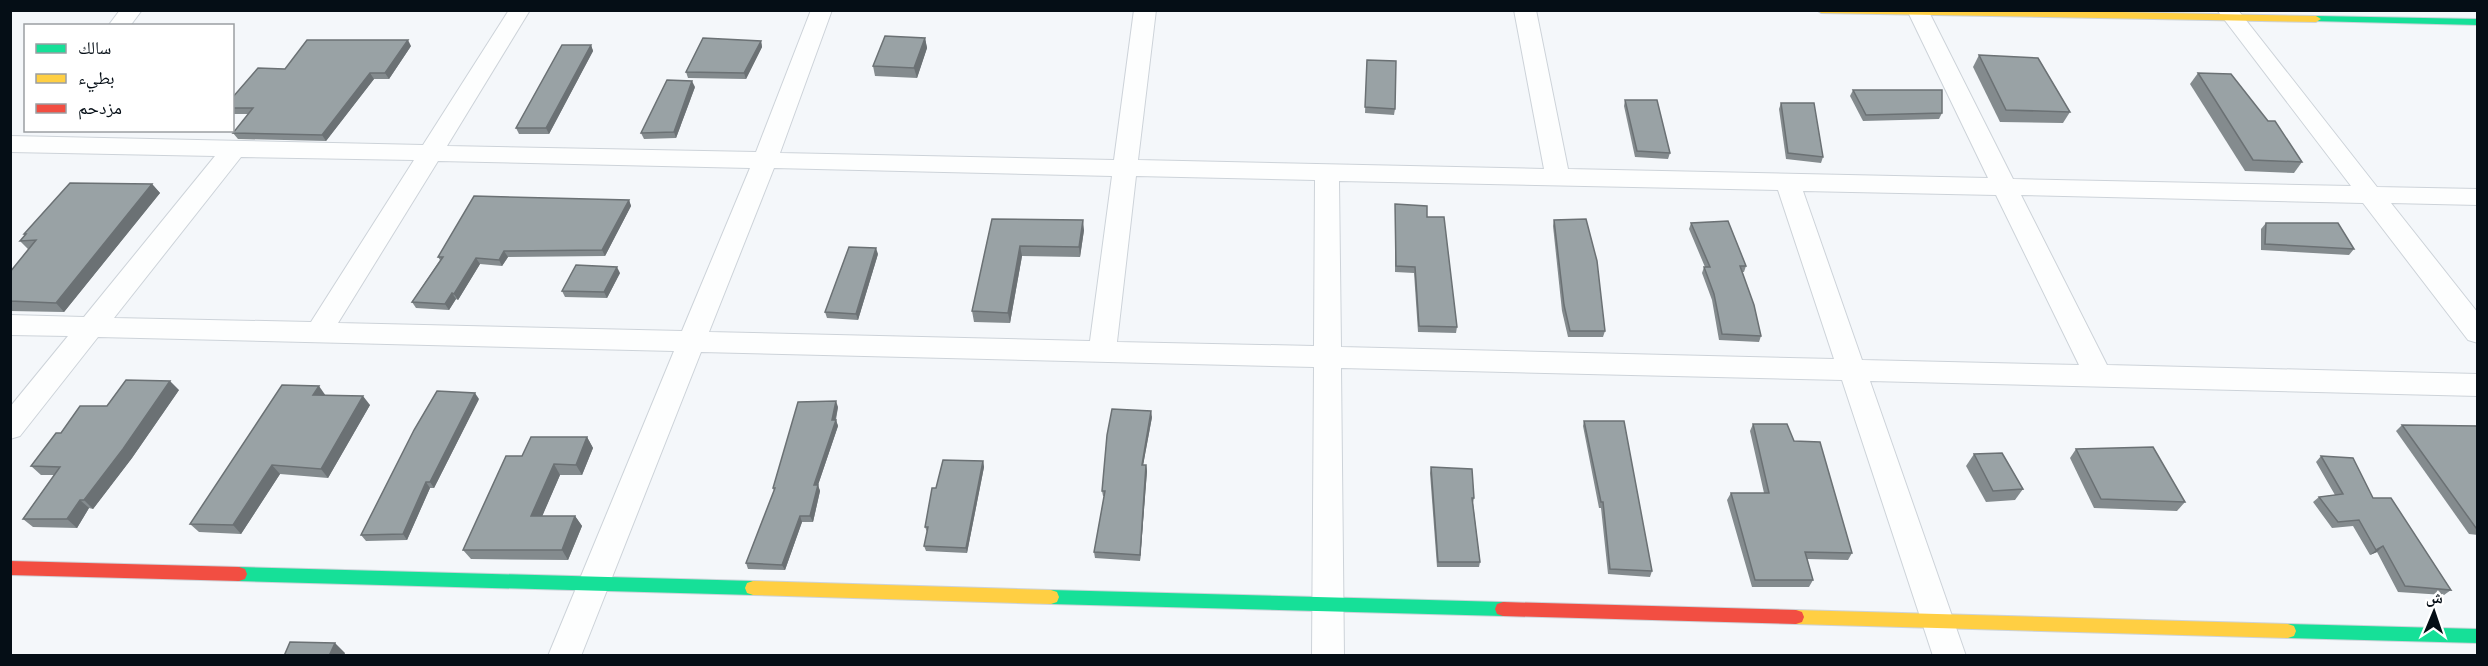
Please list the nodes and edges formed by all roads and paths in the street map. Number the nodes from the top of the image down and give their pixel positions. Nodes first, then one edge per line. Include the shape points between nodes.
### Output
1 (132, 10) edge
2 (520, 10) edge
3 (822, 10) edge
4 (1145, 10) edge
5 (1525, 10) edge
6 (1821, 10) edge
7 (2469, 10) edge
8 (1917, 11) edge
9 (2230, 15) edge
10 (2478, 21) edge
11 (120, 24) edge
12 (24, 126) edge
13 (10, 142) edge
14 (234, 149) junction
15 (430, 153) junction
16 (765, 160) junction
17 (1125, 168) junction
18 (1327, 173) junction
19 (1558, 178) junction
20 (1788, 183) junction
21 (2005, 187) junction
22 (2371, 195) junction
23 (2478, 197) edge
24 (10, 325) edge
25 (91, 327) junction
26 (318, 333) junction
27 (2478, 333) edge
28 (691, 342) junction
29 (1102, 352) junction
30 (1327, 357) junction
31 (1852, 369) junction
32 (2098, 375) junction
33 (2478, 384) edge
34 (10, 428) edge
35 (10, 568) edge
36 (593, 584) junction
37 (1328, 604) junction
38 (1939, 621) junction
39 (2478, 636) edge
40 (564, 656) edge
41 (1328, 656) edge
42 (1950, 656) edge

1 - 11 street
2 - 15 street
3 - 16 street
4 - 17 street
5 - 19 street
6 - 8 street
7 - 10 street
8 - 9 street
8 - 21 street
9 - 10 street
9 - 22 street
12 - 13 street
13 - 14 street
14 - 15 street
14 - 25 street
15 - 16 street
15 - 26 street
16 - 17 street
16 - 28 street
17 - 18 street
17 - 29 street
18 - 19 street
18 - 30 street
19 - 20 street
20 - 21 street
20 - 31 street
21 - 22 street
21 - 32 street
22 - 23 street
22 - 27 street
24 - 25 street
25 - 26 street
25 - 34 street
26 - 28 street
28 - 29 street
28 - 36 street
29 - 30 street
30 - 31 street
30 - 37 street
31 - 32 street
31 - 38 street
32 - 33 street
35 - 36 street
36 - 37 street
36 - 40 street
37 - 38 street
37 - 41 street
38 - 39 street
38 - 42 street

